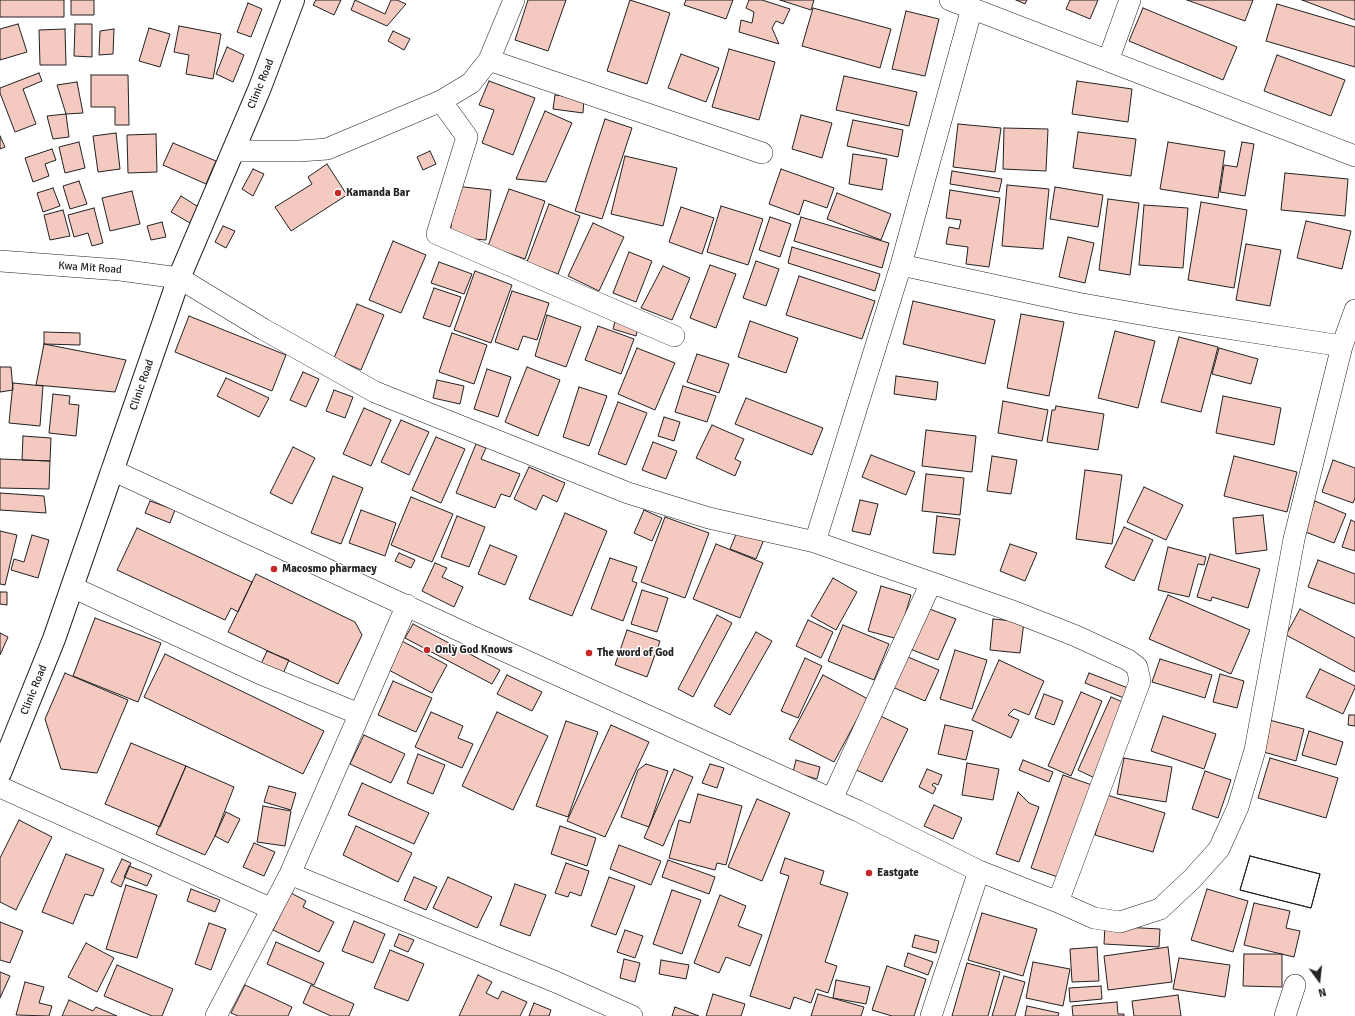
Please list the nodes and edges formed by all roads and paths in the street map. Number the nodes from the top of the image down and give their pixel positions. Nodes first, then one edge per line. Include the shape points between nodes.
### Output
1 (293, 0) edge
2 (514, 0) edge
3 (950, 0) edge
4 (1130, 0) edge
5 (972, 8) junction
6 (489, 60) junction
7 (1108, 61) junction
8 (441, 101) junction
9 (233, 150) junction
10 (1353, 150) edge
11 (762, 153) dead end
12 (0, 262) edge
13 (901, 265) junction
14 (178, 278) junction
15 (1355, 310) edge
16 (674, 336) dead end
17 (1342, 346) junction
18 (112, 470) junction
19 (816, 542) junction
20 (931, 583) junction
21 (72, 587) junction
22 (407, 605) junction
23 (359, 714) junction
24 (0, 773) edge
25 (0, 787) edge
26 (832, 799) junction
27 (979, 871) junction
28 (290, 874) junction
29 (1058, 902) junction
30 (272, 909) junction
31 (1295, 985) dead end
32 (216, 1016) edge
33 (632, 1016) edge
34 (931, 1016) edge
35 (1285, 1016) edge

1 - 9 street, Clinic Road
2 - 6 street
3 - 5 street
4 - 7 street
5 - 7 street
5 - 13 street
6 - 8 street via 471,84
6 - 11 street
7 - 10 street
8 - 9 street via 327,149
8 - 16 street via 467,137 438,234
9 - 14 street, Clinic Road
12 - 14 street, Kwa Mit Road via 120,270
13 - 17 street via 1077,303
13 - 19 street
14 - 18 street, Clinic Road
14 - 19 street via 262,329 375,392 628,493 709,518
15 - 17 street
17 - 29 street via 1294,539 1255,750 1238,807 1219,849 1160,909 1120,922 1094,918
18 - 21 street, Clinic Road
18 - 22 street
19 - 20 street
20 - 26 street
20 - 29 street via 1076,636 1128,660 1137,667 1140,681
21 - 23 street via 261,674
21 - 24 street, Clinic Road
22 - 23 street
22 - 26 street
23 - 28 street
25 - 30 street
26 - 27 street
27 - 29 street
27 - 34 street
28 - 30 street
28 - 33 street via 556,982
30 - 32 street
31 - 35 street

